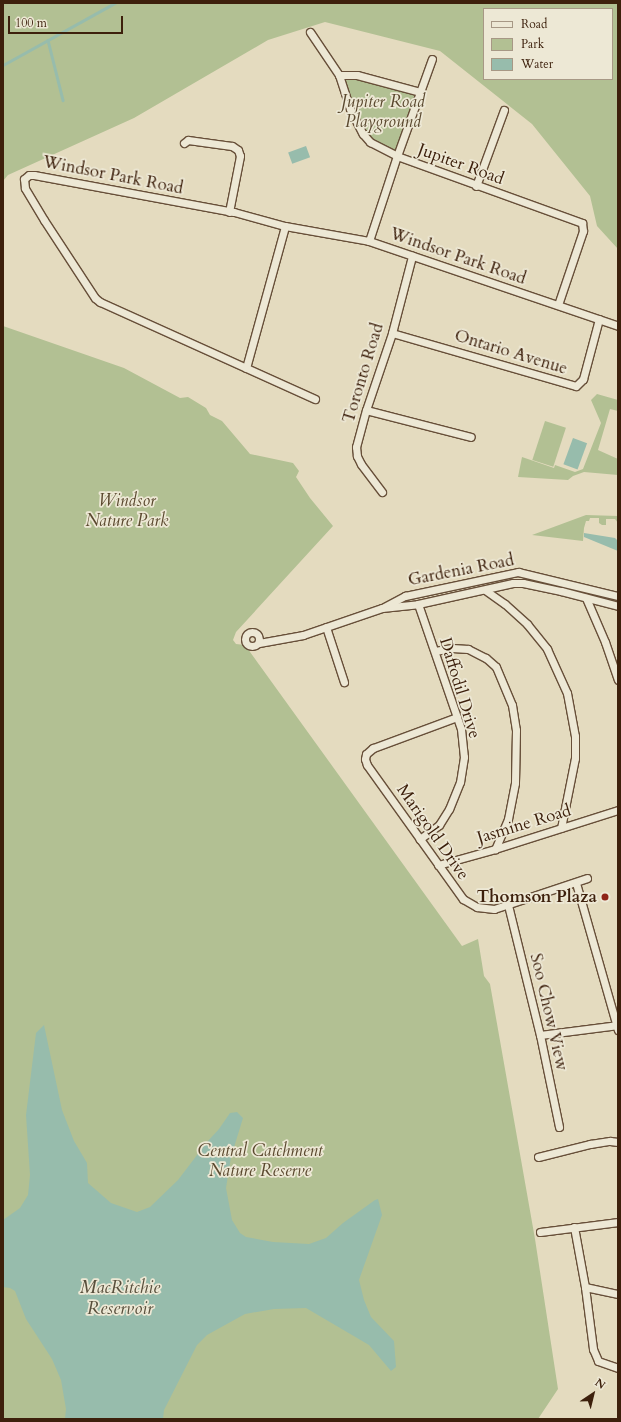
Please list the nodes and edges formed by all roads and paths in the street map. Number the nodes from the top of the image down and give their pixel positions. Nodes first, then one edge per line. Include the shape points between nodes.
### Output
1 (310, 32) dead end
2 (432, 59) dead end
3 (339, 75) junction
4 (420, 92) junction
5 (504, 110) dead end
6 (184, 143) dead end
7 (397, 156) junction
8 (476, 186) junction
9 (229, 212) junction
10 (285, 226) junction
11 (369, 241) junction
12 (412, 256) junction
13 (558, 305) junction
14 (599, 319) junction
15 (618, 326) edge
16 (392, 332) junction
17 (246, 368) junction
18 (315, 399) dead end
19 (366, 410) junction
20 (471, 437) dead end
21 (382, 492) dead end
22 (485, 590) junction
23 (618, 596) edge
24 (586, 598) junction
25 (418, 604) junction
26 (618, 606) edge
27 (382, 608) junction
28 (326, 627) junction
29 (259, 643) dead end
30 (435, 651) junction
31 (618, 680) edge
32 (344, 682) dead end
33 (457, 717) junction
34 (618, 810) edge
35 (560, 828) junction
36 (420, 839) junction
37 (495, 849) junction
38 (438, 865) junction
39 (587, 878) dead end
40 (576, 883) junction
41 (508, 905) junction
42 (618, 1027) edge
43 (540, 1035) junction
44 (559, 1127) dead end
45 (618, 1142) edge
46 (538, 1157) dead end
47 (618, 1222) edge
48 (574, 1227) junction
49 (540, 1232) dead end
50 (585, 1287) junction
51 (618, 1294) edge
52 (618, 1368) edge

1 - 3 street, Jupiter Road
2 - 4 street
3 - 4 street via 356,75
3 - 7 street, Jupiter Road via 350,109 363,134 370,142
4 - 7 street
5 - 8 street
6 - 9 street via 188,140 232,146 238,150 240,156
7 - 8 street, Jupiter Road
7 - 11 street
8 - 13 street, Jupiter Road via 582,223 583,232
9 - 10 street, Windsor Park Road
9 - 17 street, Windsor Park Road via 34,175 24,179 25,188 44,220 95,298
10 - 11 street, Windsor Park Road
10 - 17 street
11 - 12 street, Windsor Park Road
12 - 13 street, Windsor Park Road
12 - 16 street, Toronto Road
13 - 14 street, Windsor Park Road
14 - 15 street, Windsor Park Road
14 - 16 street, Ontario Avenue via 583,379 576,386
16 - 19 street, Toronto Road
17 - 18 street, Windsor Park Road
19 - 20 street
19 - 21 street, Toronto Road via 356,447 357,456
22 - 24 street, Gardenia Road via 522,583 561,590
22 - 25 street, Gardenia Road
22 - 35 street via 505,604 547,648 568,693 575,736 575,758
23 - 27 street, Gardenia Road via 518,572 405,596
24 - 26 street, Gardenia Road
24 - 31 street
25 - 27 street, Gardenia Road
25 - 30 street, Daffodil Drive
27 - 28 street, Gardenia Road
28 - 29 street, Gardenia Road via 291,638
28 - 32 street
30 - 33 street, Daffodil Drive
30 - 37 street via 468,649 486,658 496,667 512,705 516,730 516,783 508,819
33 - 36 street, Daffodil Drive via 464,744 460,782 443,820
33 - 36 street, Marigold Drive via 374,748 366,754 367,765
34 - 35 street, Jasmine Road
35 - 37 street, Jasmine Road
36 - 38 street, Marigold Drive
37 - 38 street, Jasmine Road
38 - 41 street, Marigold Drive via 463,899 470,904 486,909
39 - 40 street, Marigold Drive
40 - 41 street, Marigold Drive
40 - 42 street
41 - 43 street, Soo Chow View
42 - 43 street
43 - 44 street, Soo Chow View
45 - 46 street via 590,1144
47 - 48 street
48 - 49 street
48 - 50 street
50 - 51 street
50 - 52 street via 593,1350 598,1361

